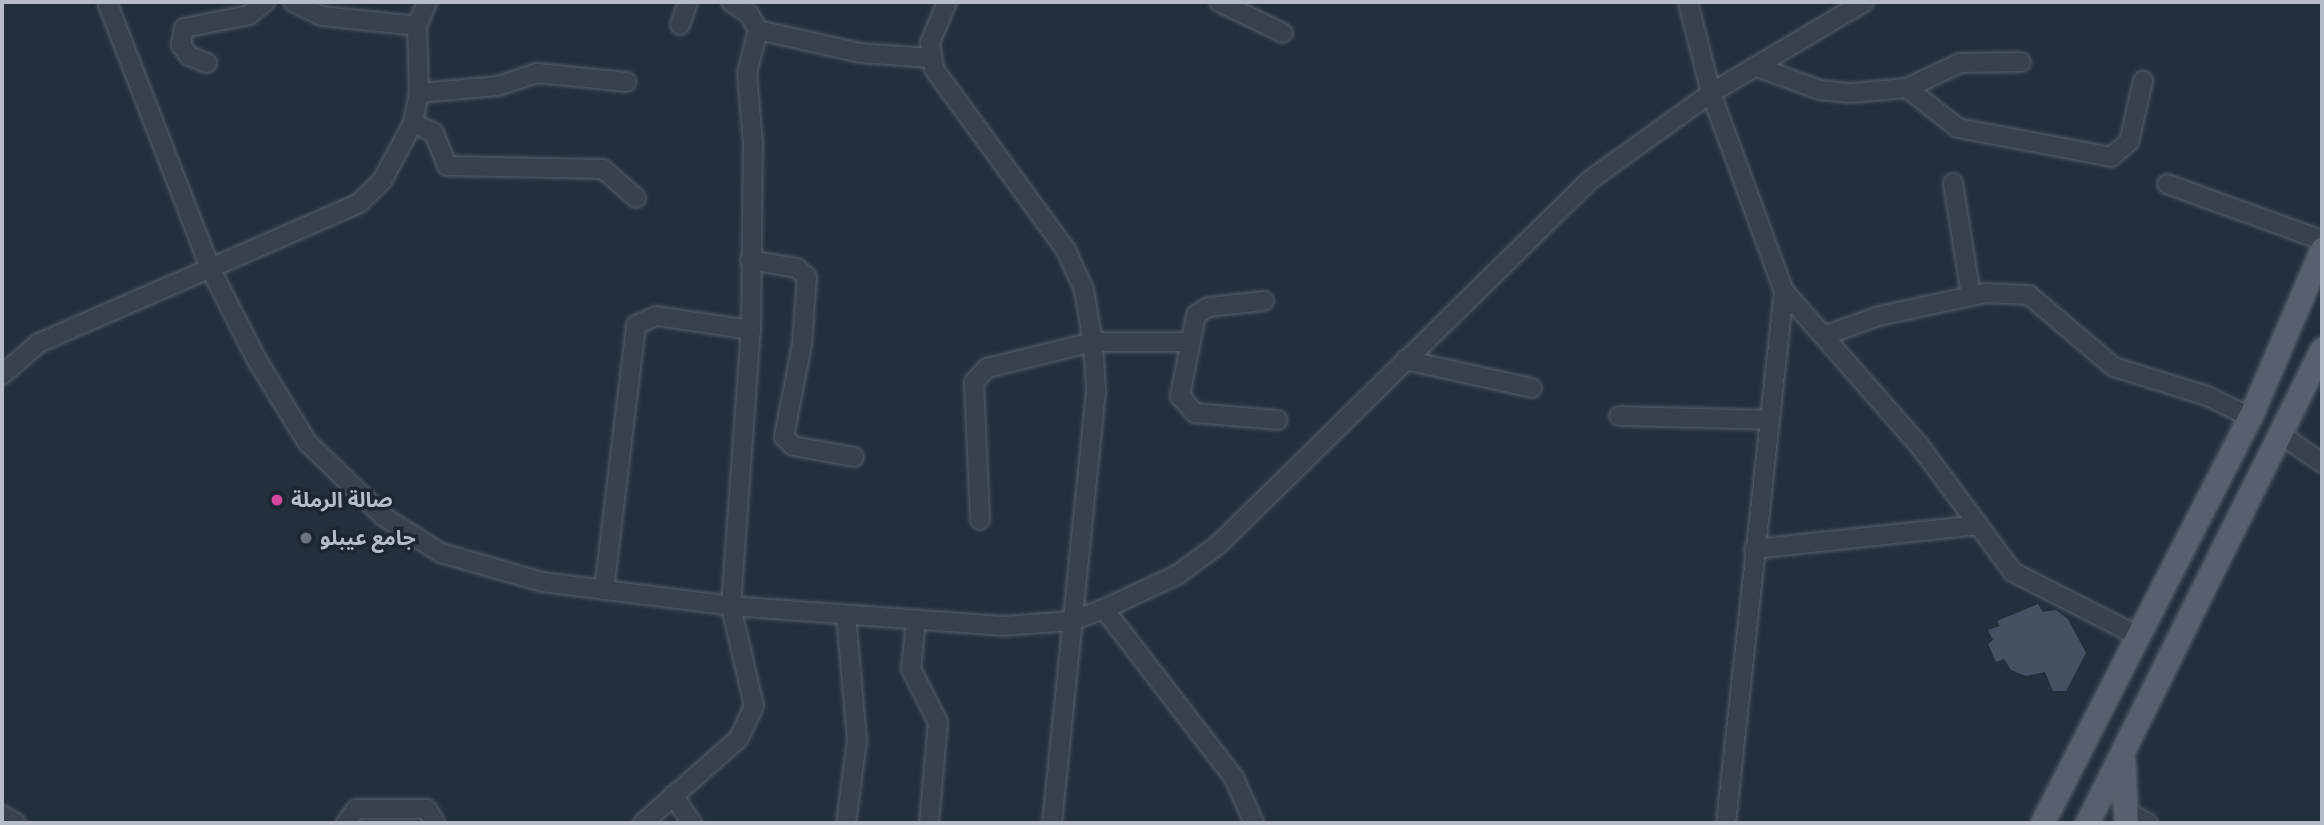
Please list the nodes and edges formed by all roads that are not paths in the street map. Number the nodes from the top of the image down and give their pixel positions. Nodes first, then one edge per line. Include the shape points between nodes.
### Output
1 (107, 2) edge
2 (265, 2) edge
3 (293, 2) edge
4 (427, 2) edge
5 (688, 2) edge
6 (731, 2) edge
7 (947, 2) edge
8 (1219, 2) edge
9 (1688, 2) edge
10 (1864, 2) edge
11 (680, 25) dead end
12 (417, 26) junction
13 (758, 30) junction
14 (1283, 33) dead end
15 (930, 58) junction
16 (2021, 62) dead end
17 (207, 63) dead end
18 (1756, 67) junction
19 (2143, 81) dead end
20 (627, 82) dead end
21 (1907, 88) junction
22 (419, 93) junction
23 (1711, 93) junction
24 (413, 123) junction
25 (1953, 183) dead end
26 (2167, 184) dead end
27 (636, 198) dead end
28 (2322, 240) edge
29 (2322, 249) edge
30 (750, 260) junction
31 (210, 268) junction
32 (1784, 291) junction
33 (1971, 295) junction
34 (1264, 301) dead end
35 (751, 330) junction
36 (1826, 335) junction
37 (1093, 342) junction
38 (1189, 342) junction
39 (2322, 349) edge
40 (1405, 360) junction
41 (2, 375) edge
42 (1532, 388) dead end
43 (1619, 416) dead end
44 (2250, 417) junction
45 (1278, 420) dead end
46 (1767, 420) junction
47 (2283, 436) junction
48 (854, 457) dead end
49 (2322, 463) edge
50 (980, 520) dead end
51 (1977, 525) junction
52 (1754, 549) junction
53 (604, 590) junction
54 (731, 606) junction
55 (1104, 609) junction
56 (846, 615) junction
57 (916, 621) junction
58 (1071, 621) junction
59 (2138, 636) junction
60 (2123, 759) junction
61 (673, 795) junction
62 (2, 815) edge
63 (2126, 817) edge
64 (2050, 819) edge
65 (16, 823) edge
66 (346, 823) edge
67 (435, 823) edge
68 (643, 823) edge
69 (692, 823) edge
70 (846, 823) edge
71 (929, 823) edge
72 (1052, 823) edge
73 (1254, 823) edge
74 (1726, 823) edge
75 (2087, 823) edge
76 (2148, 823) edge

1 - 31 street
2 - 17 street via 249,15 184,28 181,45 189,57
3 - 12 street via 322,16
4 - 12 street
5 - 11 street
6 - 13 street via 749,14
7 - 15 street via 930,43
8 - 14 street
9 - 23 street
10 - 18 street
12 - 22 street
13 - 15 street via 879,56
13 - 30 street via 747,73 753,143
15 - 37 street via 1066,250 1084,290
16 - 21 street via 1960,63
18 - 21 street via 1820,90
18 - 23 street
19 - 21 street via 2129,142 2111,157 1958,128
20 - 22 street via 537,73 498,86
22 - 24 street
23 - 32 street
23 - 40 street via 1590,180
24 - 27 street via 433,133 447,166 603,169
24 - 31 street via 382,181 359,203
25 - 33 street
26 - 28 street
29 - 44 main road
30 - 35 street
30 - 48 street via 797,268 807,277 802,344 784,437 793,446
31 - 41 street via 39,343
31 - 53 street via 307,442 384,517 441,553 509,575
32 - 36 street
32 - 46 street
33 - 36 street via 1880,316
33 - 44 street via 2029,295 2114,367 2207,396
34 - 38 street via 1202,309
35 - 53 street via 656,316 636,325
35 - 54 street
36 - 51 street
37 - 38 street
37 - 50 street via 1000,363 974,382
37 - 58 street via 1096,390
38 - 45 street via 1180,396 1188,410
39 - 47 main road
40 - 42 street
40 - 55 street via 1219,544 1177,575
43 - 46 street
44 - 59 main road
46 - 52 street
47 - 49 street
47 - 60 main road
51 - 52 street
51 - 59 street via 2023,582 2084,605
52 - 74 street
53 - 54 street
54 - 56 street
54 - 61 street via 754,706 750,724
55 - 58 street
55 - 73 street via 1234,778
56 - 57 street
56 - 70 street via 857,740
57 - 58 street via 1003,626
57 - 71 street via 911,669 937,722
58 - 72 street
59 - 64 main road
60 - 63 main road
60 - 75 main road
61 - 68 street
61 - 69 street
62 - 65 street
63 - 76 street
66 - 67 street via 356,809 427,809

